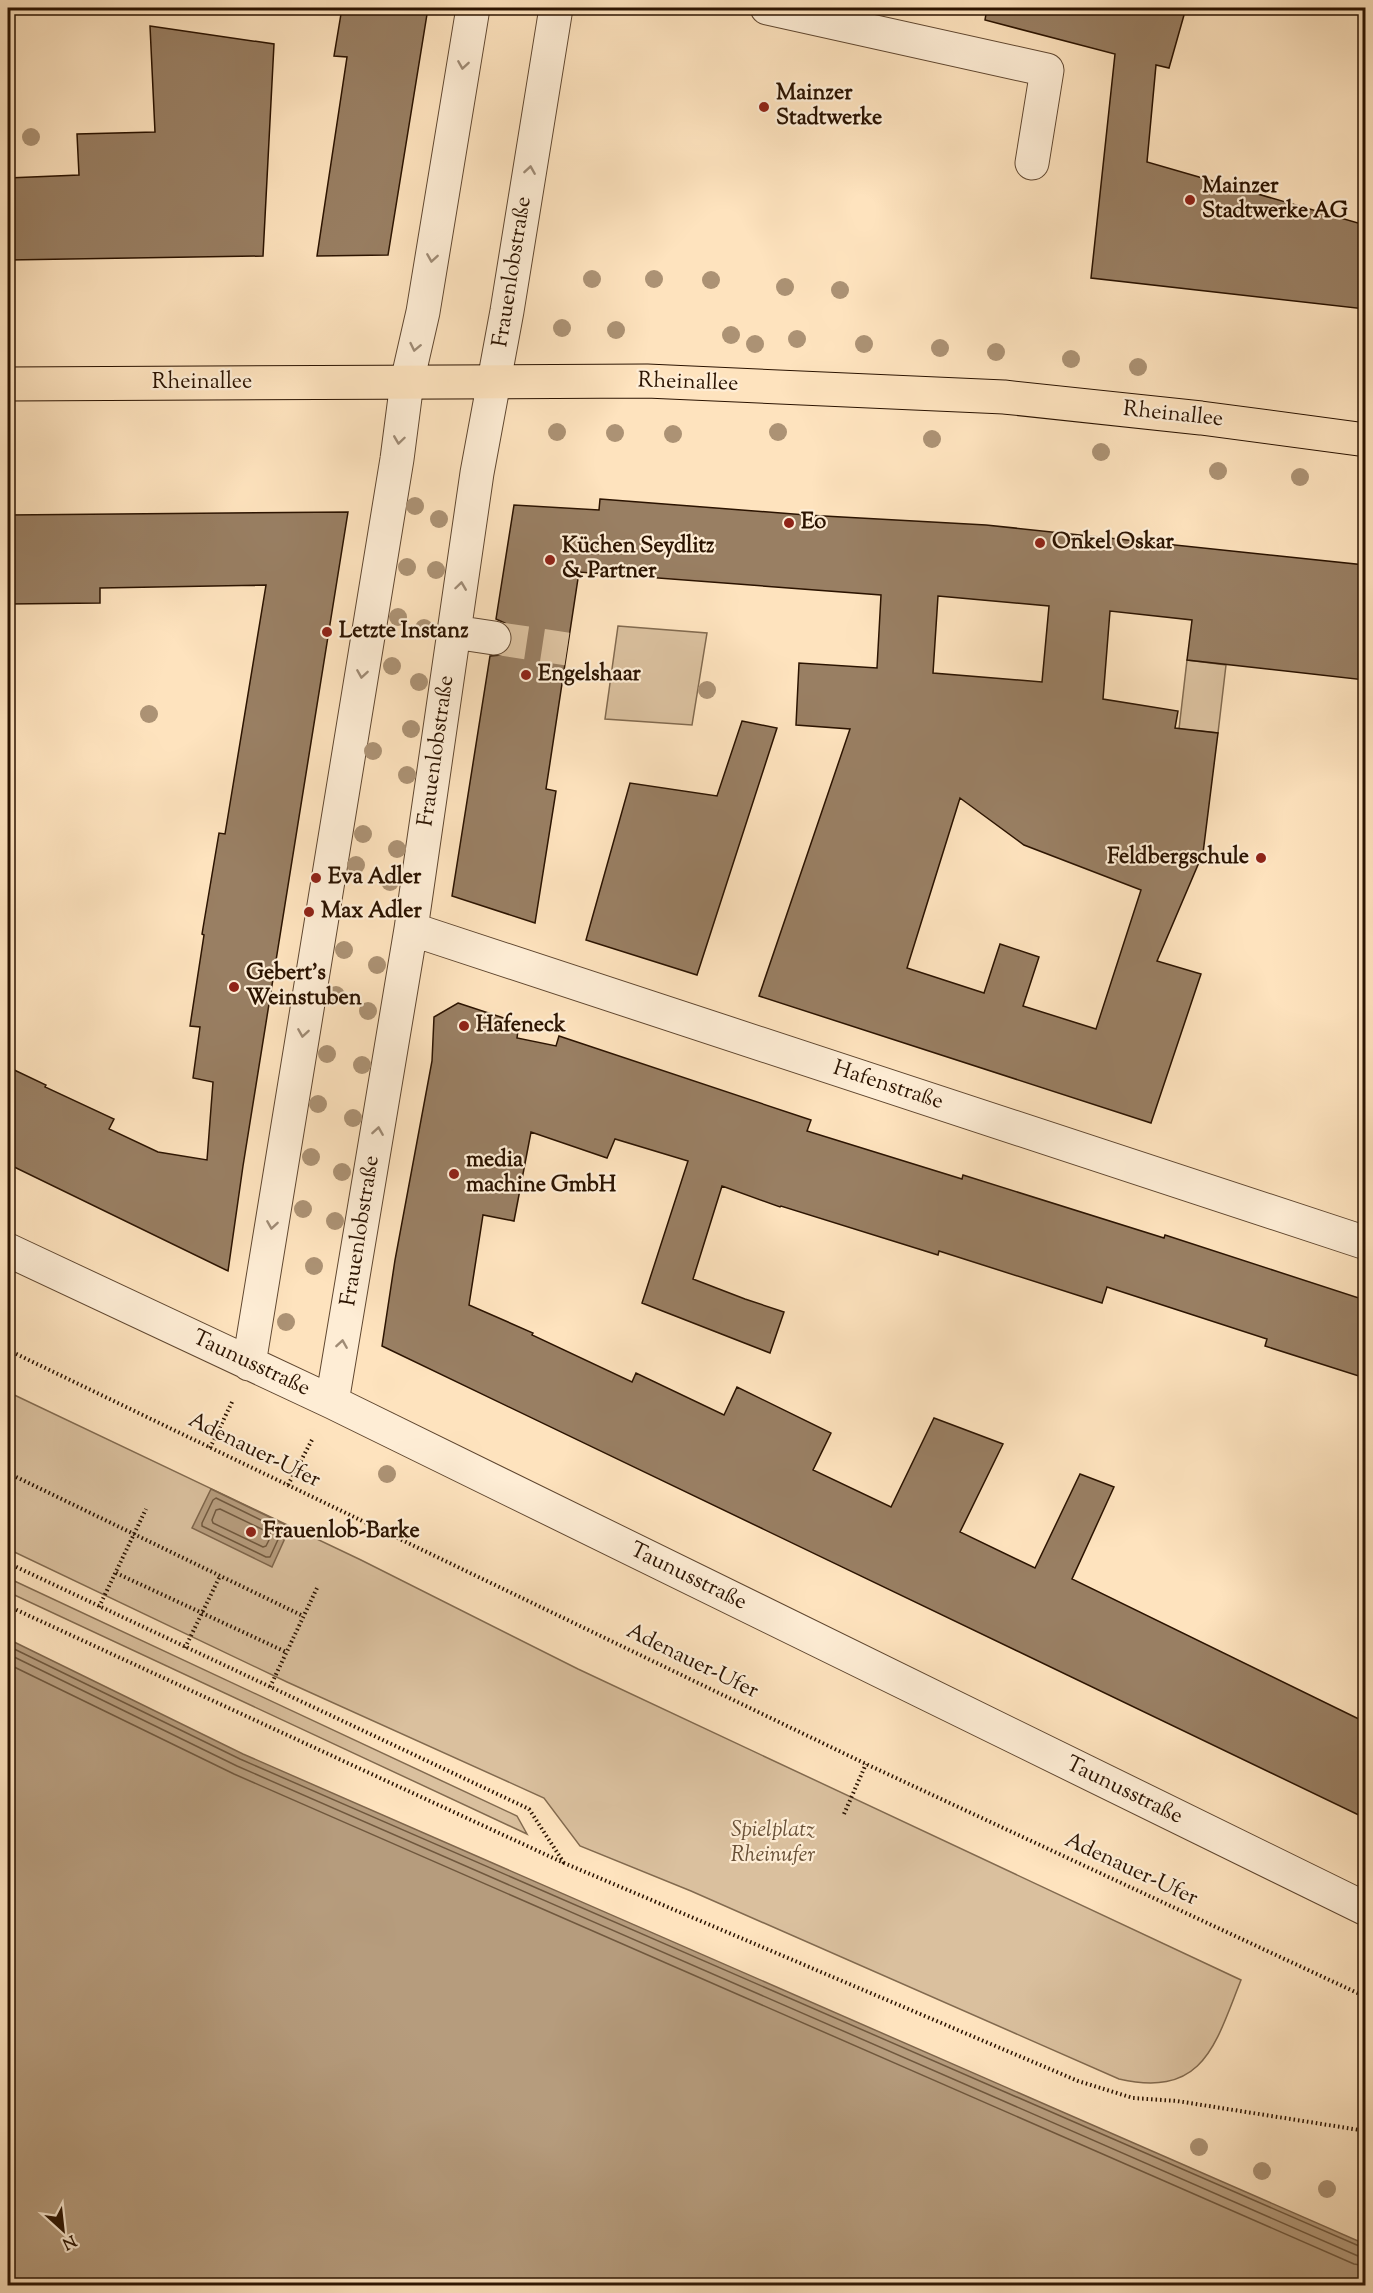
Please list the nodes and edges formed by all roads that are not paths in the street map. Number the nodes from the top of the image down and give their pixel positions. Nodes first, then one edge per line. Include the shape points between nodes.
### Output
1 (473, 8) edge
2 (556, 8) edge
3 (767, 8) edge
4 (1032, 163) dead end
5 (407, 382) junction
6 (494, 382) junction
7 (8, 384) edge
8 (1365, 440) edge
9 (454, 632) junction
10 (494, 638) tunnel mouth
11 (411, 929) junction
12 (1365, 1243) edge
13 (8, 1250) edge
14 (249, 1364) junction
15 (332, 1402) junction
16 (1365, 1910) edge

1 -> 5 street via 423,312
6 -> 2 street, Frauenlobstraße
3 - 4 street via 1047,70
5 - 6 main road, Rheinallee
5 - 7 main road, Rheinallee
5 -> 14 street
6 - 8 main road, Rheinallee via 647,381 1004,397
9 -> 6 street, Frauenlobstraße
9 - 10 street
9 - 11 street, Frauenlobstraße
11 - 12 street, Hafenstraße
15 -> 11 street, Frauenlobstraße
13 - 14 street, Taunusstraße
14 - 15 street, Taunusstraße
15 - 16 street, Taunusstraße

